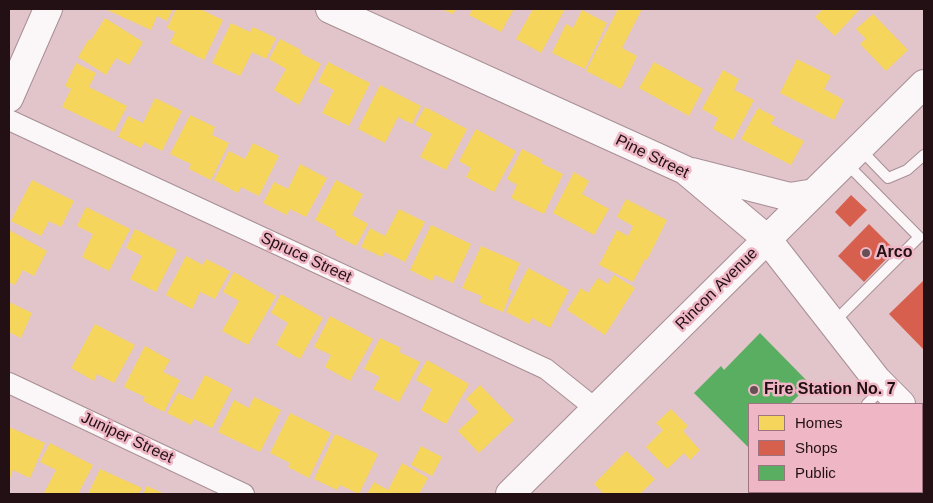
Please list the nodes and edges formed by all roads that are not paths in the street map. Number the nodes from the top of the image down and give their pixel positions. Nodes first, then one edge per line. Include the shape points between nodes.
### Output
1 (48, 9) edge
2 (330, 9) edge
3 (924, 86) edge
4 (9, 98) edge
5 (9, 120) edge
6 (852, 155) junction
7 (924, 155) edge
8 (685, 170) junction
9 (814, 193) junction
10 (767, 239) junction
11 (833, 324) junction
12 (9, 383) edge
13 (884, 399) edge
14 (596, 409) junction
15 (244, 494) edge
16 (510, 494) edge

1 - 4 street
2 - 8 street, Pine Street
3 - 6 street, Rincon Avenue
5 - 14 street, Spruce Street via 546,369
6 - 7 lane via 888,178 907,170
6 - 9 street, Rincon Avenue
6 - 11 lane via 919,237
8 - 9 street via 790,197
8 - 10 street, Pine Street
9 - 10 street, Rincon Avenue
10 - 11 street, Pine Street
10 - 14 street, Rincon Avenue
11 - 13 street, Pine Street via 877,380
12 - 15 street, Juniper Street
14 - 16 street, Rincon Avenue

